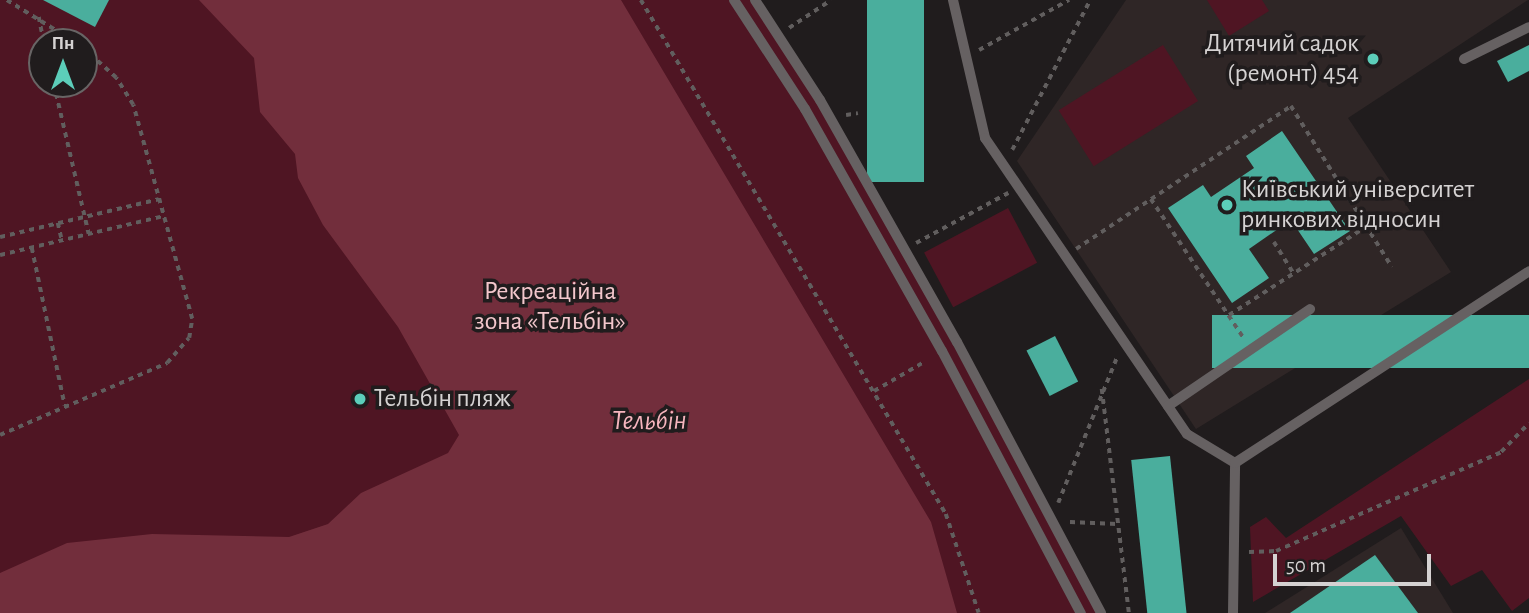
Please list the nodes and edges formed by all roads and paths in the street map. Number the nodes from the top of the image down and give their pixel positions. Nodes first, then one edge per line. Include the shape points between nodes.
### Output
1 (7, 0) edge
2 (640, 0) edge
3 (734, 0) edge
4 (755, 0) edge
5 (818, 0) edge
6 (831, 0) edge
7 (953, 0) edge
8 (1069, 0) edge
9 (1090, 0) edge
10 (816, 10) junction
11 (39, 17) junction
12 (1529, 27) edge
13 (41, 28) edge
14 (55, 28) edge
15 (778, 36) junction
16 (966, 57) junction
17 (1464, 59) dead end
18 (98, 61) edge
19 (57, 98) edge
20 (1004, 166) junction
21 (1019, 187) junction
22 (159, 199) junction
23 (1151, 199) junction
24 (164, 216) junction
25 (84, 217) junction
26 (58, 223) junction
27 (1367, 226) junction
28 (89, 234) junction
29 (0, 237) edge
30 (62, 241) junction
31 (1274, 242) dead end
32 (32, 248) junction
33 (905, 250) junction
34 (0, 255) edge
35 (1065, 256) junction
36 (1392, 267) dead end
37 (1529, 271) edge
38 (1293, 273) junction
39 (1310, 309) dead end
40 (1228, 315) junction
41 (1124, 342) junction
42 (1251, 349) junction
43 (924, 362) dead end
44 (1102, 389) junction
45 (874, 391) junction
46 (65, 406) junction
47 (1168, 406) junction
48 (1529, 423) edge
49 (0, 435) edge
50 (1235, 463) junction
51 (1051, 522) junction
52 (1117, 524) junction
53 (1234, 552) junction
54 (979, 613) edge
55 (1081, 613) edge
56 (1101, 613) edge
57 (1129, 613) edge
58 (1233, 613) edge

1 - 11 path
2 - 45 path
3 - 55 lane via 805,109 936,339
4 - 15 lane
5 - 10 path
6 - 10 path
7 - 16 lane
8 - 16 path
9 - 20 path
10 - 15 path
11 - 13 path
11 - 14 path
12 - 17 lane
15 - 33 lane
16 - 20 lane via 985,138
18 - 22 path via 116,78 133,106
19 - 25 path
20 - 21 lane
21 - 33 path
21 - 35 lane
22 - 24 path
22 - 25 path
23 - 27 path via 1291,106
23 - 35 path
23 - 40 path
24 - 28 path
24 - 46 path via 192,319 189,338 167,363
25 - 26 path
25 - 28 path
26 - 29 path
26 - 30 path
27 - 36 path
27 - 38 path
28 - 30 path
30 - 32 path
31 - 38 path
32 - 34 path
32 - 46 path
33 - 51 lane
35 - 41 lane
37 - 50 lane
38 - 40 path
39 - 42 lane
40 - 42 path
41 - 44 path
41 - 47 lane
42 - 47 lane
43 - 45 path
44 - 51 path
44 - 52 path
45 - 54 path via 946,514
46 - 49 path
47 - 50 lane via 1187,434
48 - 53 path via 1501,452 1276,551
50 - 53 lane
51 - 52 path
51 - 56 lane
52 - 57 path
53 - 58 lane

